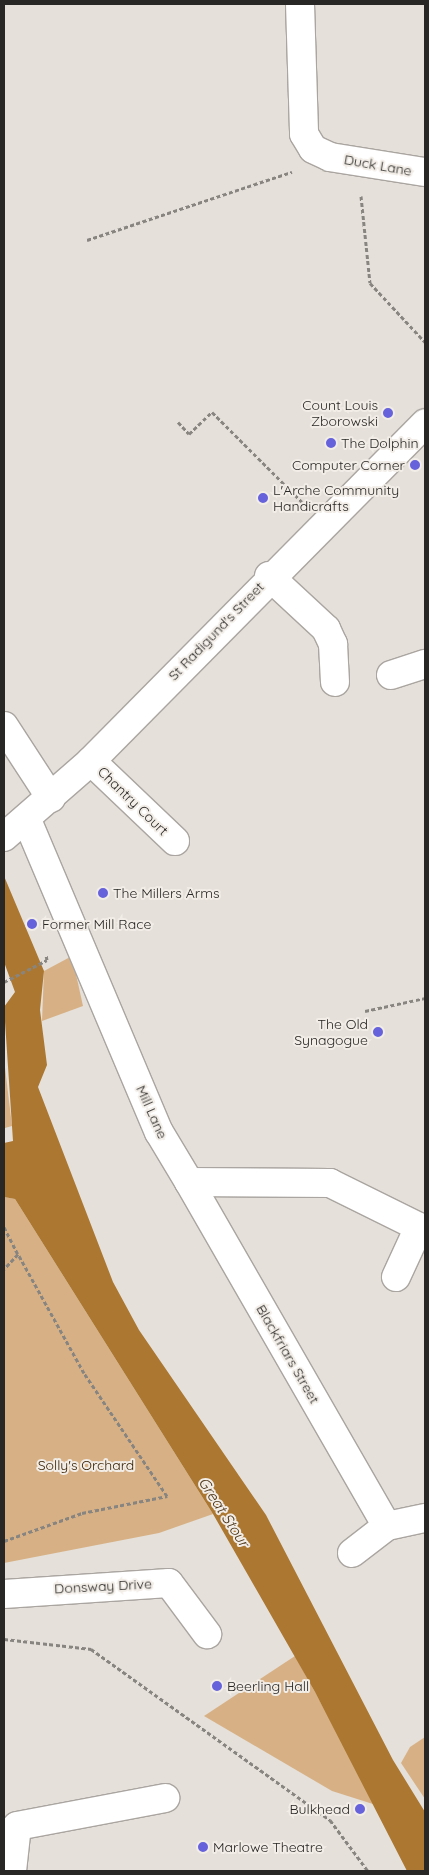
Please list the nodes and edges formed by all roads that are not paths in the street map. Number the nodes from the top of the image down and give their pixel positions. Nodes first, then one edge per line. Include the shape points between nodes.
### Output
1 (300, 4) edge
2 (425, 172) edge
3 (425, 423) edge
4 (270, 576) junction
5 (425, 664) edge
6 (391, 675) dead end
7 (335, 682) dead end
8 (4, 726) edge
9 (91, 760) junction
10 (51, 798) junction
11 (26, 820) junction
12 (4, 837) edge
13 (175, 841) dead end
14 (189, 1182) junction
15 (422, 1229) edge
16 (396, 1277) dead end
17 (425, 1518) edge
18 (387, 1526) junction
19 (352, 1553) dead end
20 (4, 1594) edge
21 (207, 1634) dead end
22 (165, 1798) dead end
23 (12, 1871) edge

1 - 2 street, Duck Lane via 304,134 313,148 330,157
3 - 4 street, St Radigund's Street
4 - 7 street via 326,629 333,644
4 - 9 street, St Radigund's Street
5 - 6 street
8 - 10 street
9 - 10 street, St Radigund's Street
9 - 13 street, Chantry Court
10 - 11 street, St Radigund's Street
11 - 12 street, St Radigund's Street
11 - 14 street, Mill Lane via 159,1132
14 - 15 street via 330,1184
14 - 18 street, Blackfriars Street
15 - 16 street
17 - 18 street
18 - 19 street
20 - 21 street, Donsway Drive via 169,1583
22 - 23 street via 17,1826

